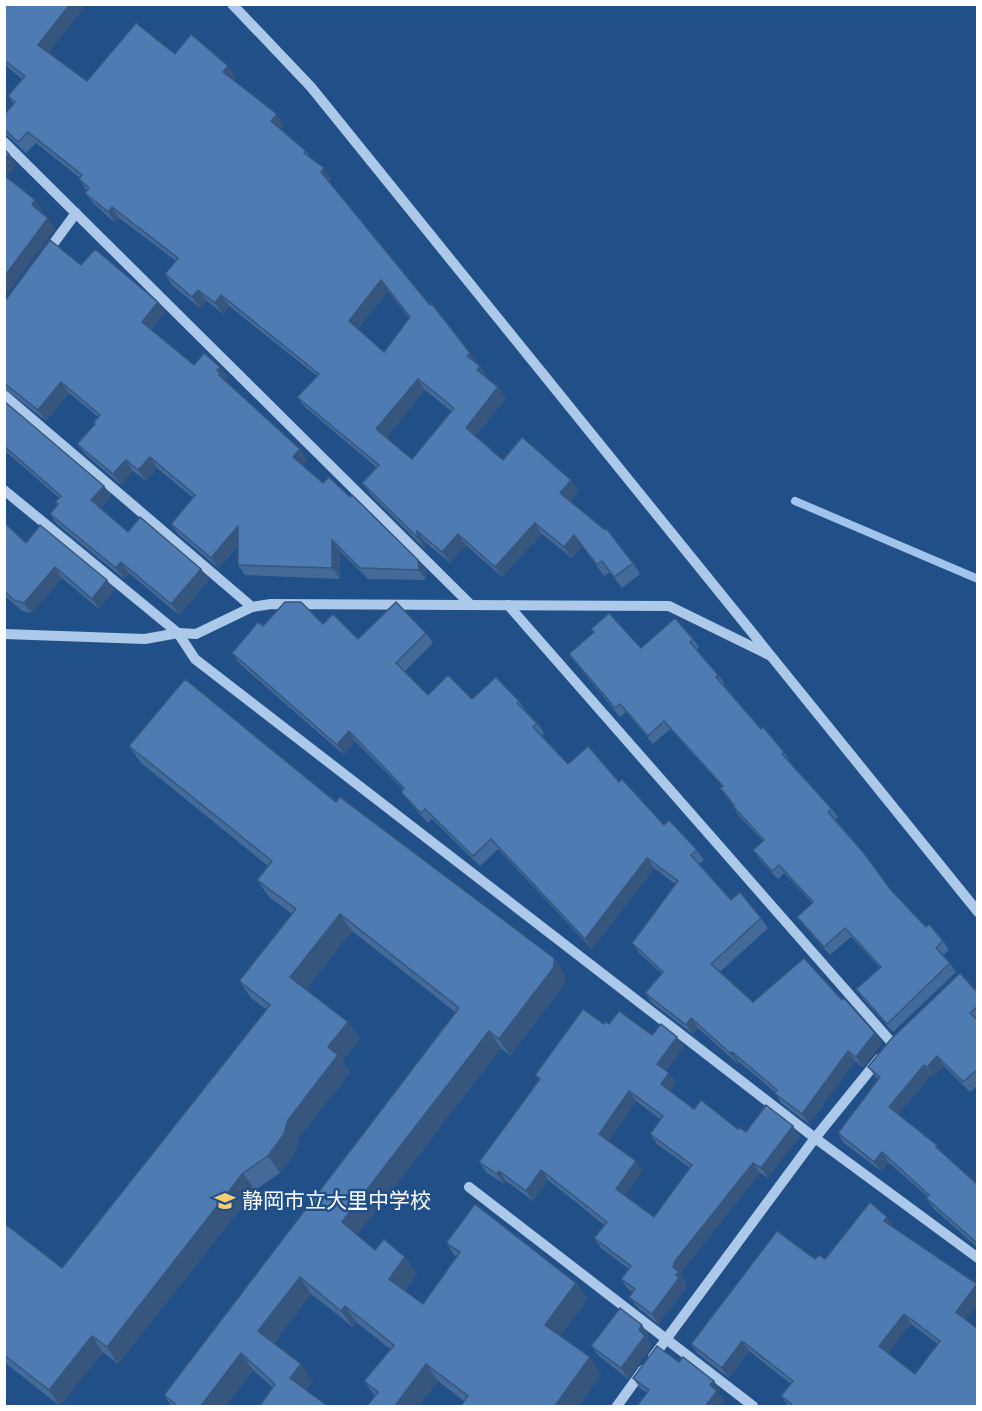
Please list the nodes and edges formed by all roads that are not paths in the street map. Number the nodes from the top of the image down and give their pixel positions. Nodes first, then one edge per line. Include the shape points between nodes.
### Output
1 (232, 4) edge
2 (4, 142) edge
3 (76, 213) junction
4 (37, 266) edge
5 (4, 395) edge
6 (4, 490) edge
7 (471, 605) junction
8 (508, 605) junction
9 (252, 606) junction
10 (178, 633) junction
11 (4, 634) edge
12 (772, 656) junction
13 (978, 912) edge
14 (815, 1138) junction
15 (469, 1187) dead end
16 (978, 1258) edge
17 (667, 1338) junction
18 (617, 1407) edge
19 (753, 1407) edge

1 - 12 street via 311,87
2 - 3 street
3 - 4 street
3 - 7 street
5 - 9 street
6 - 10 street
7 - 8 street
7 - 9 street
8 - 12 street via 669,606
8 - 14 street via 896,1039
9 - 10 street via 196,634
10 - 11 street via 145,639
10 - 14 street via 195,658
12 - 13 street
14 - 16 street
14 - 17 street
15 - 17 street
17 - 18 street
17 - 19 street

